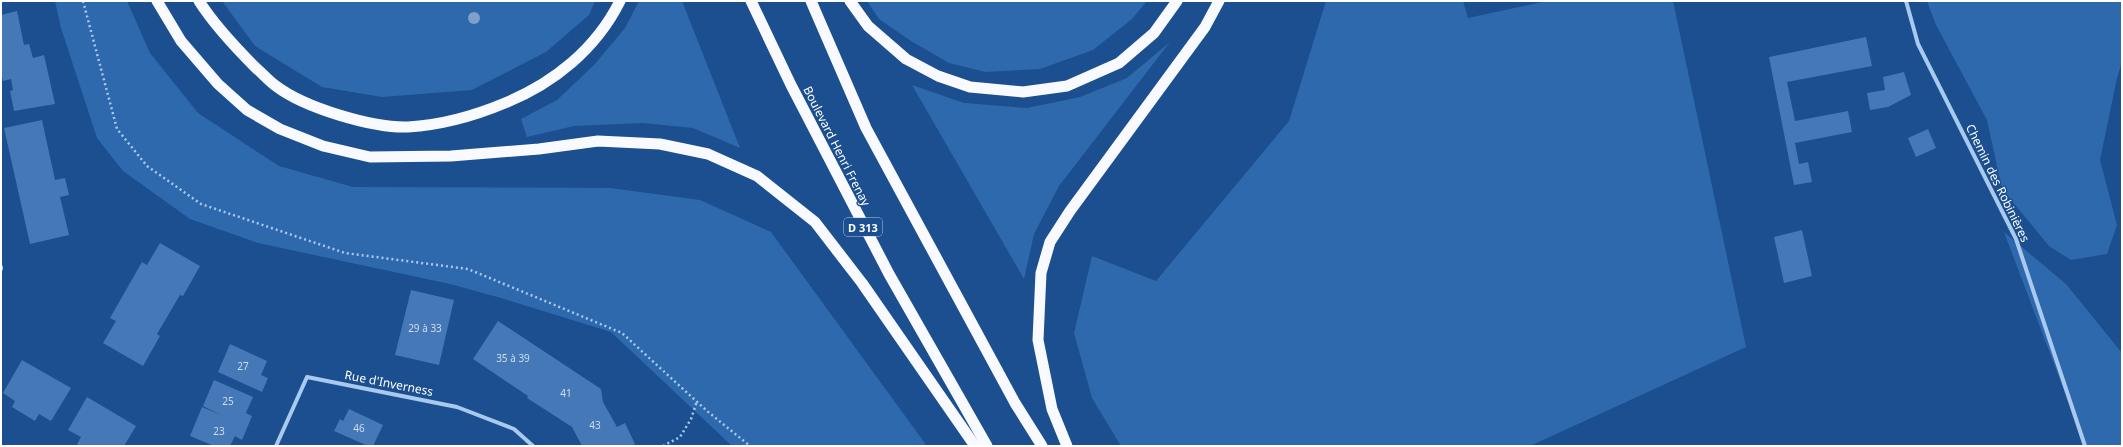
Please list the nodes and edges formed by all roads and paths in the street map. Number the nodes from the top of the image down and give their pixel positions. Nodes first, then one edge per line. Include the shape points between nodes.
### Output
1 (83, 1) edge
2 (156, 1) edge
3 (199, 1) edge
4 (620, 1) edge
5 (751, 1) edge
6 (811, 1) edge
7 (850, 1) edge
8 (1177, 1) edge
9 (1220, 1) edge
10 (1906, 1) edge
11 (697, 402) junction
12 (276, 446) edge
13 (533, 446) edge
14 (663, 446) edge
15 (750, 446) edge
16 (975, 446) edge
17 (987, 446) edge
18 (1042, 446) edge
19 (1067, 446) edge
20 (2085, 446) edge

1 - 11 path via 117,129 147,166 201,204 345,253 468,269 622,333
2 - 16 highway via 181,41 218,84 247,110 280,130 322,146 370,157 422,157 539,149 598,141 660,144 708,154 757,176 815,222 862,283
3 - 4 highway via 235,47 276,87 316,107 358,121 407,127 452,121 530,93 564,70 590,44
5 - 17 highway, Boulevard Henri Frenay / D 313 via 832,166 889,274
6 - 18 highway via 866,128 1015,403
7 - 8 highway via 868,26 906,60 970,88 1023,92 1067,86 1119,63 1154,33
9 - 19 highway via 1205,27 1050,242 1041,273 1038,340 1052,409
10 - 20 street, Chemin des Robinières via 1918,44 2016,239
11 - 14 path via 691,419 680,437
11 - 15 path
12 - 13 street, Rue d'Inverness via 307,377 456,407 514,429

